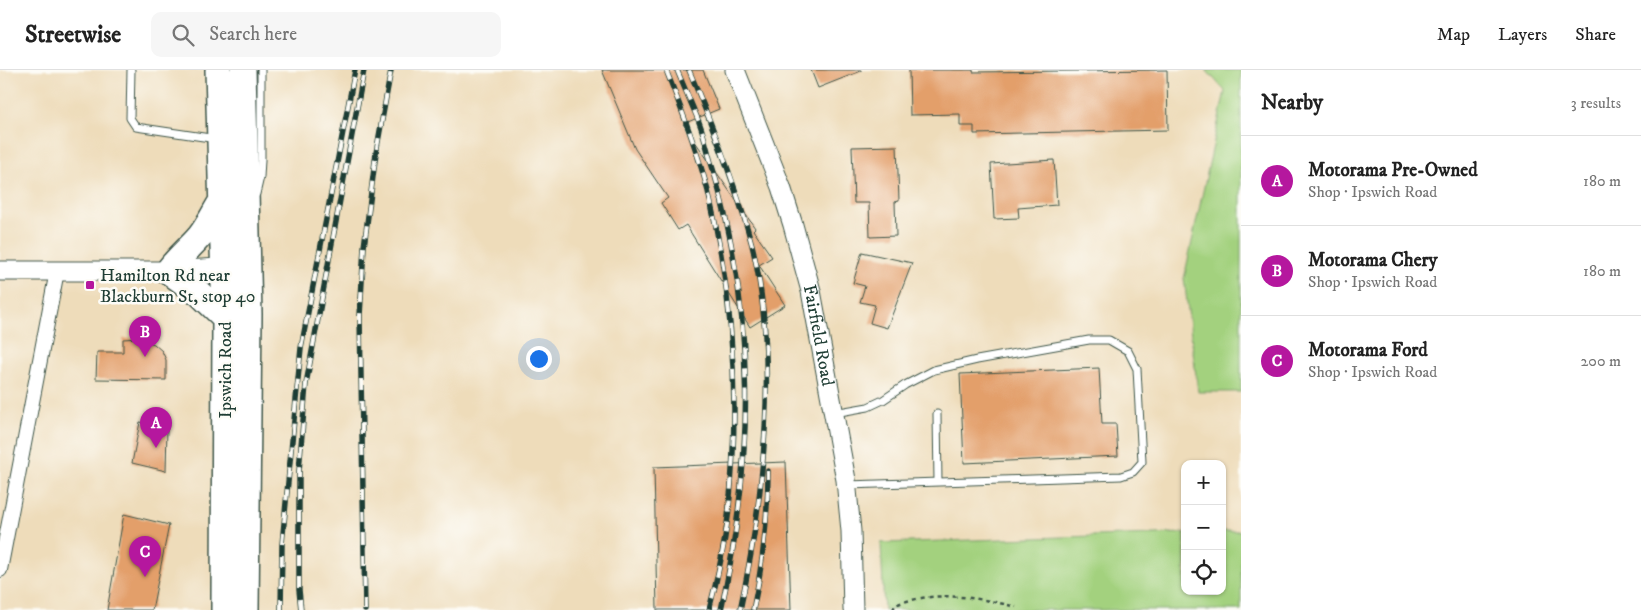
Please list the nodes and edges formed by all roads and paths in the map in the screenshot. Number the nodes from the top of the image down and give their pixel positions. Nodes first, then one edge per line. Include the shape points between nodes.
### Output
1 (131, 70) edge
2 (218, 70) edge
3 (244, 70) edge
4 (261, 70) edge
5 (735, 70) edge
6 (220, 139) junction
7 (221, 202) junction
8 (247, 215) junction
9 (236, 268) junction
10 (0, 271) edge
11 (57, 271) junction
12 (168, 271) junction
13 (225, 318) junction
14 (834, 413) junction
15 (937, 414) dead end
16 (938, 482) junction
17 (847, 485) junction
18 (6, 502) edge
19 (0, 570) edge
20 (1016, 607) dead end
21 (224, 610) edge
22 (246, 610) edge
23 (853, 610) edge
24 (893, 610) edge

1 - 6 lane via 130,118 136,127
2 - 6 highway, Ipswich Road
3 - 8 highway, Ipswich Road
4 - 8 lane, Ipswich Road via 260,177
5 - 14 main road, Fairfield Road via 767,148 793,225 811,291
6 - 7 highway, Ipswich Road
7 - 9 highway, Ipswich Road
7 - 12 highway via 201,234
8 - 9 highway, Ipswich Road
9 - 12 main road
9 - 13 highway, Ipswich Road
9 - 22 highway, Ipswich Road
10 - 11 main road
11 - 12 main road
11 - 18 street
12 - 13 highway via 199,293
13 - 21 highway, Ipswich Road
14 - 16 lane via 868,407 934,370 976,360 1089,340 1109,340 1128,351 1137,370 1142,462 1133,472 1121,476
14 - 17 main road, Fairfield Road
15 - 16 lane
16 - 17 lane
17 - 23 main road, Fairfield Road
18 - 19 street
20 - 24 path via 945,596 906,601 895,605

